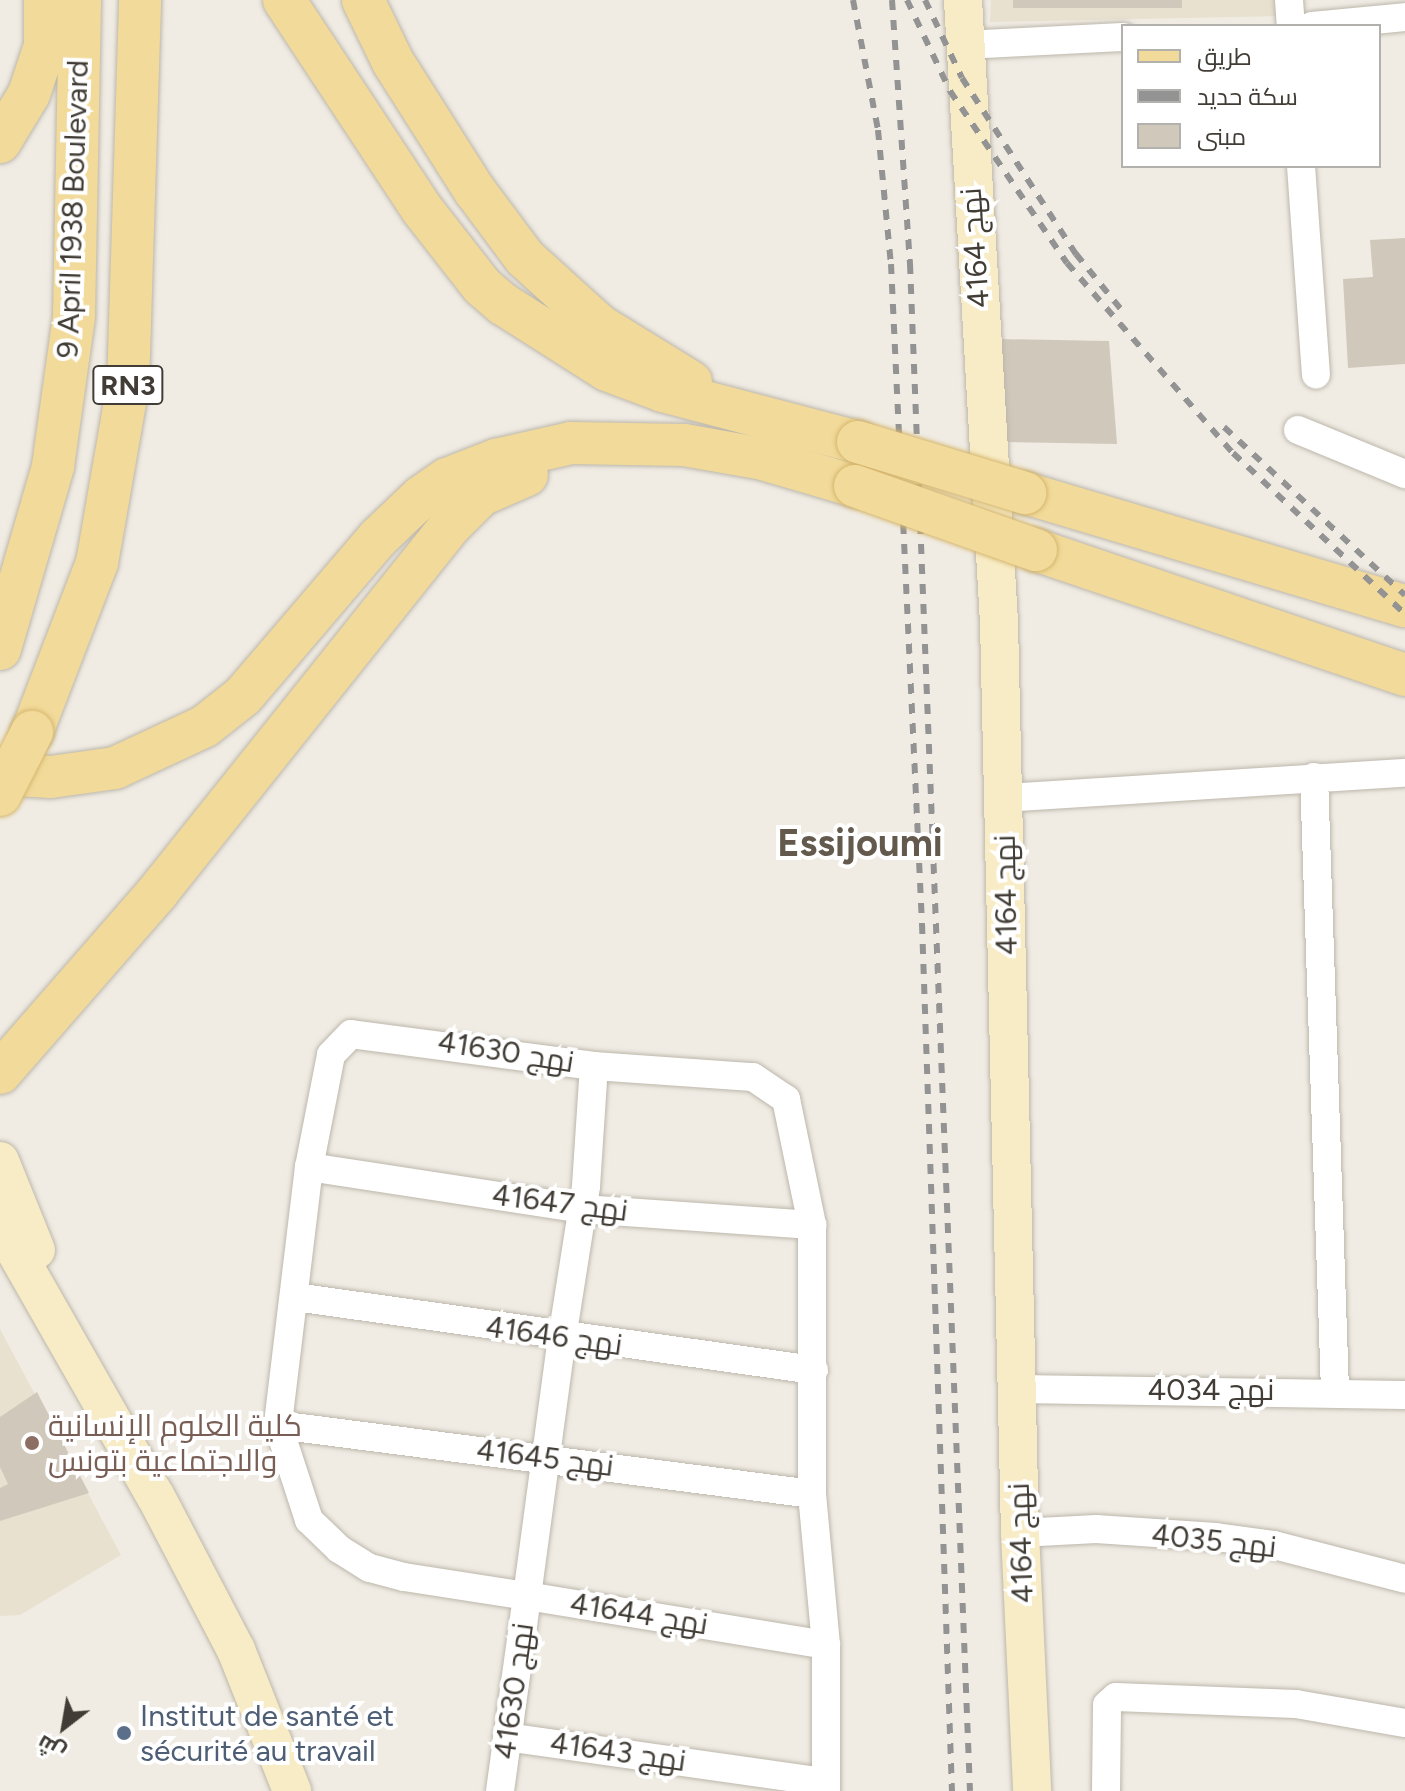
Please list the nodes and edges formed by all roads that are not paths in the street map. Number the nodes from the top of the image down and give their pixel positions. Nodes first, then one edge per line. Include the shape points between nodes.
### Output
1 (45, 0) edge
2 (284, 0) edge
3 (363, 0) edge
4 (963, 0) edge
5 (1289, 0) edge
6 (140, 11) edge
7 (1405, 17) edge
8 (1291, 24) edge
9 (1333, 24) edge
10 (68, 28) edge
11 (1121, 37) edge
12 (963, 45) junction
13 (0, 142) edge
14 (1301, 168) edge
15 (1316, 374) dead end
16 (737, 410) junction
17 (1298, 430) dead end
18 (618, 443) junction
19 (1405, 474) edge
20 (1405, 606) edge
21 (0, 649) edge
22 (1405, 675) edge
23 (1405, 773) edge
24 (0, 774) edge
25 (1314, 777) junction
26 (0, 795) edge
27 (1004, 798) junction
28 (594, 1066) junction
29 (0, 1073) edge
30 (0, 1161) edge
31 (309, 1167) junction
32 (582, 1209) junction
33 (0, 1224) edge
34 (812, 1225) junction
35 (295, 1297) junction
36 (562, 1338) junction
37 (84, 1368) junction
38 (814, 1370) junction
39 (1017, 1389) junction
40 (1335, 1390) junction
41 (1405, 1395) edge
42 (278, 1425) junction
43 (546, 1458) junction
44 (812, 1494) junction
45 (1020, 1533) junction
46 (404, 1577) joint
47 (1405, 1579) edge
48 (527, 1596) junction
49 (826, 1645) junction
50 (1405, 1723) edge
51 (507, 1737) junction
52 (825, 1786) edge
53 (292, 1791) edge
54 (500, 1791) edge
55 (1032, 1791) edge
56 (1106, 1791) edge

1 - 10 main road, 9 April 1938 Boulevard
2 - 16 main road via 421,208 482,286 545,335 607,370
3 - 16 main road via 393,62 525,258 600,326
4 - 12 street, نهج 4164
5 - 8 street
6 - 26 main road, 9 April 1938 Boulevard / RN3, bridge via 124,416 97,563 32,732
7 - 9 street
10 - 13 main road
10 - 21 main road, 9 April 1938 Boulevard / RN3 via 74,316 53,466
11 - 12 street
12 - 27 street, نهج 4164 via 999,622
14 - 15 street
16 - 20 main road, bridge
17 - 19 street
18 - 22 main road, bridge via 684,445 750,456 855,486
18 - 24 main road via 534,449 447,479 378,538 243,696 159,752 115,768 51,777
18 - 29 main road via 495,486 466,509 157,893
23 - 25 street
25 - 27 street
25 - 40 street
27 - 39 street, نهج 4164
28 - 31 street, نهج 41630 via 417,1038 351,1034 331,1055
28 - 32 street, نهج 41630
28 - 34 street via 753,1077 777,1090 792,1118
30 - 37 street
31 - 32 street, نهج 41647
31 - 35 street, نهج 41630
32 - 34 street, نهج 41647
32 - 36 street, نهج 41630
33 - 37 street
34 - 38 street
35 - 36 street, نهج 41646
35 - 42 street, نهج 41630
36 - 38 street, نهج 41646
36 - 43 street, نهج 41630
37 - 53 street via 236,1650
38 - 44 street
39 - 40 street, نهج 4034
39 - 45 street, نهج 4164
40 - 41 street, نهج 4034
42 - 43 street, نهج 41645
42 - 46 street, نهج 41630 via 309,1520 339,1549 370,1568
43 - 44 street, نهج 41645
43 - 48 street, نهج 41630
44 - 49 street
45 - 47 street, نهج 4035 via 1096,1529 1216,1537 1274,1545
45 - 55 street, نهج 4164
46 - 48 street, نهج 41644
48 - 49 street, نهج 41644
48 - 51 street, نهج 41630
49 - 52 street
50 - 56 street via 1296,1704 1116,1697 1107,1705
51 - 52 street, نهج 41643
51 - 54 street, نهج 41630

